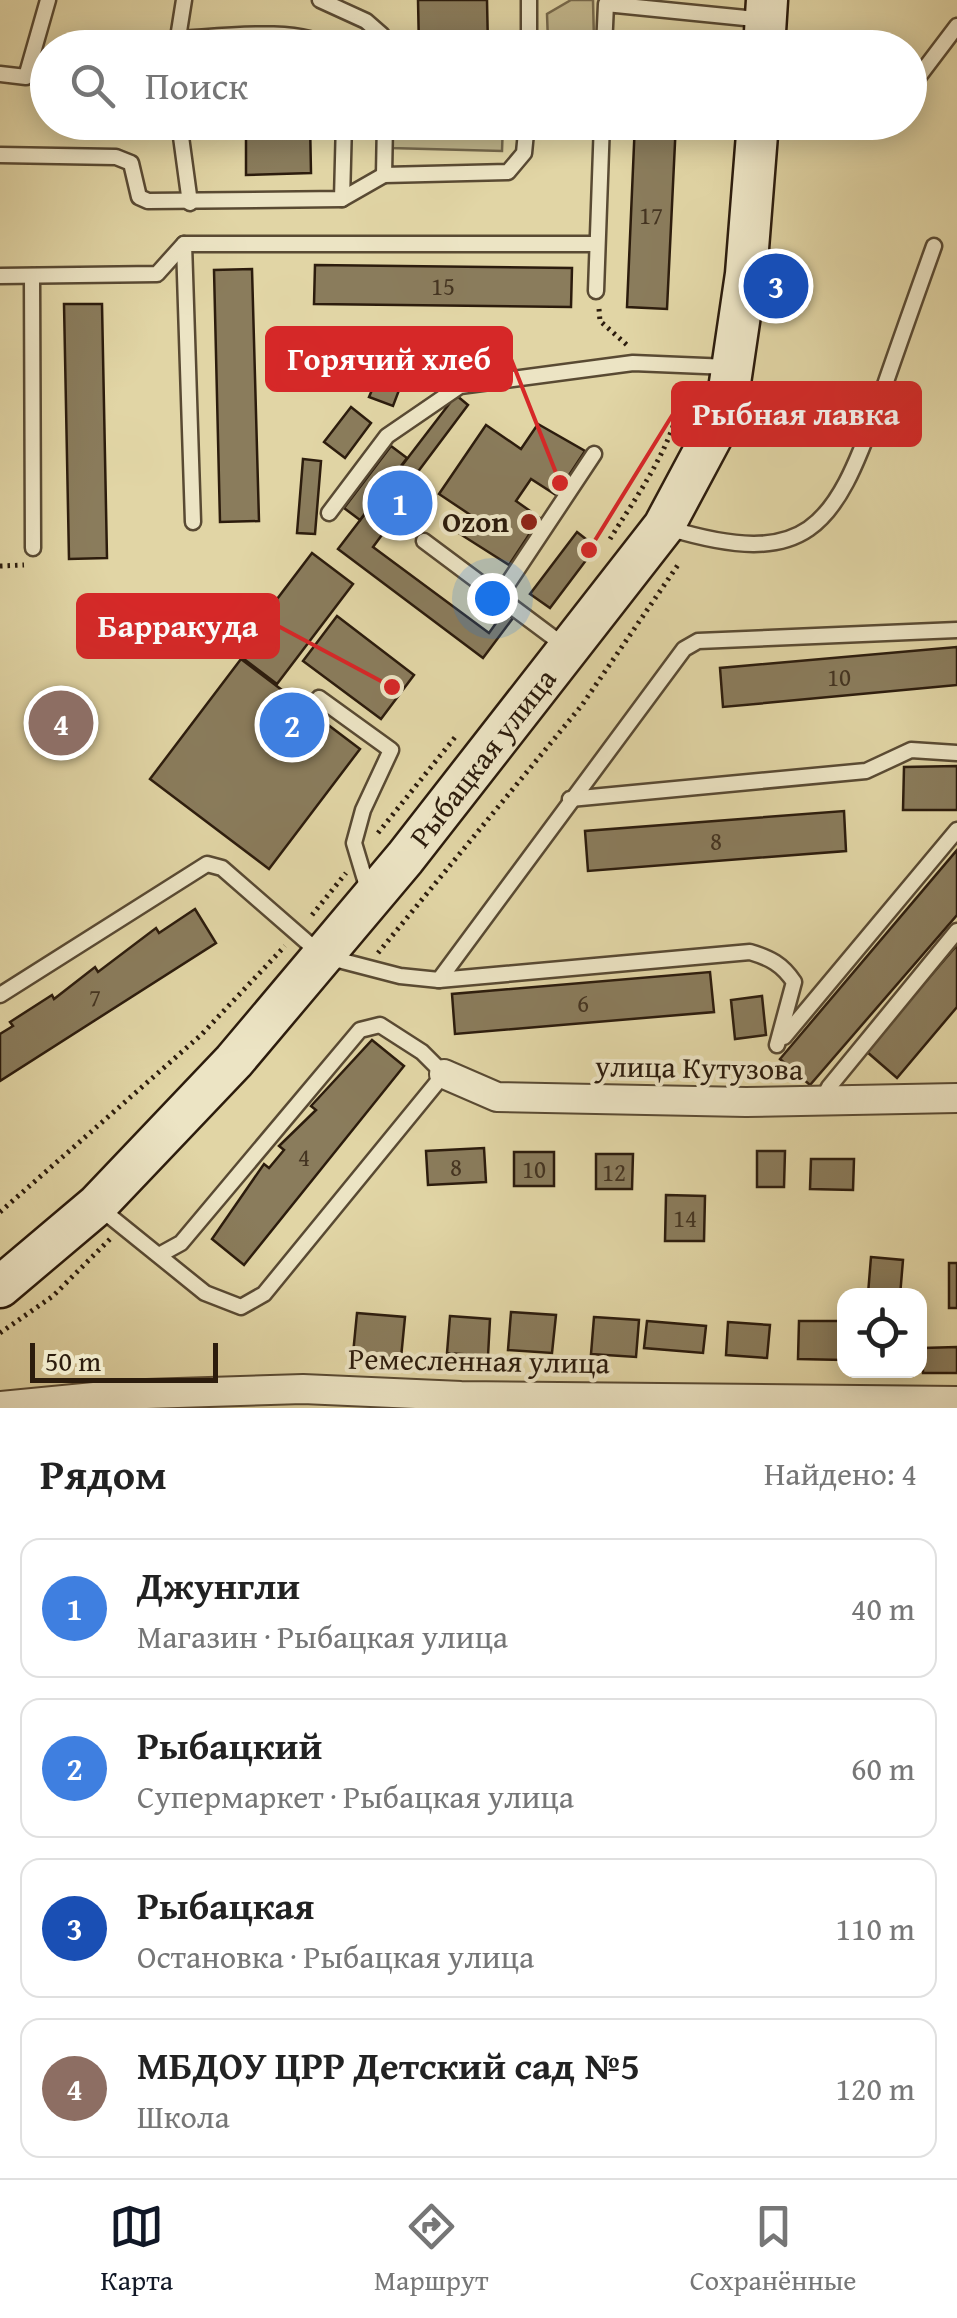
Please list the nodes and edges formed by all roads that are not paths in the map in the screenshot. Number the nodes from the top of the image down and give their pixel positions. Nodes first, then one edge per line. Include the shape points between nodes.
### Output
1 (48, 0) edge
2 (184, 0) edge
3 (320, 0) edge
4 (548, 0) edge
5 (530, 5) edge
6 (765, 22) edge
7 (957, 26) edge
8 (39, 30) edge
9 (179, 30) edge
10 (376, 30) edge
11 (605, 30) edge
12 (30, 63) edge
13 (927, 66) edge
14 (0, 74) edge
15 (181, 140) edge
16 (344, 140) edge
17 (385, 140) edge
18 (525, 140) edge
19 (601, 140) edge
20 (756, 140) edge
21 (0, 155) edge
22 (384, 175) junction
23 (342, 200) junction
24 (190, 203) junction
25 (184, 244) junction
26 (597, 244) junction
27 (934, 246) dead end
28 (0, 276) edge
29 (32, 276) junction
30 (596, 291) road end
31 (735, 367) junction
32 (594, 454) dead end
33 (328, 513) dead end
34 (193, 522) dead end
35 (664, 526) junction
36 (424, 541) dead end
37 (33, 548) dead end
38 (498, 597) junction
39 (957, 630) edge
40 (571, 650) junction
41 (319, 698) dead end
42 (957, 753) edge
43 (570, 799) junction
44 (957, 830) edge
45 (371, 899) junction
46 (957, 931) edge
47 (323, 956) junction
48 (438, 980) junction
49 (0, 995) edge
50 (444, 1074) junction
51 (957, 1098) edge
52 (821, 1102) junction
53 (101, 1225) junction
54 (161, 1254) junction
55 (0, 1287) edge
56 (957, 1402) edge
57 (0, 1406) edge

1 - 8 lane
2 - 9 lane
3 - 10 lane
4 - 5 lane
6 - 11 lane via 606,4
7 - 13 lane
12 - 14 lane via 26,77
15 - 24 lane
16 - 23 lane
17 - 22 lane
18 - 22 lane via 524,154 508,172
19 - 26 lane
20 - 31 main road, Рыбацкая улица
21 - 24 lane via 116,157 131,163 139,197
22 - 23 lane
23 - 24 lane
25 - 26 lane
25 - 29 lane via 157,274
25 - 34 lane
26 - 30 lane
27 - 35 lane via 854,472 831,510 796,535 746,545
28 - 29 lane
29 - 37 lane
31 - 33 lane via 633,363 460,386 387,436
31 - 35 main road, Рыбацкая улица via 726,410
32 - 38 lane
35 - 40 main road, Рыбацкая улица
36 - 38 lane
38 - 40 lane
39 - 43 lane via 698,641 672,664
40 - 45 main road, Рыбацкая улица
41 - 45 lane via 391,750 354,844
42 - 43 lane via 911,750 866,771
43 - 48 lane
44 - 48 lane via 777,1045 794,982 784,967 750,952
45 - 47 main road, Рыбацкая улица
46 - 52 lane
47 - 48 lane
47 - 49 lane via 222,868 207,864
47 - 53 main road, Рыбацкая улица via 172,1130
50 - 52 street, улица Кутузова via 504,1088
50 - 54 lane via 380,1026 360,1030 181,1243
50 - 54 lane via 264,1294 241,1307 205,1293
51 - 52 street, улица Кутузова
53 - 54 lane
53 - 55 main road, Рыбацкая улица
56 - 57 street, Ремесленная улица via 303,1388 115,1394

